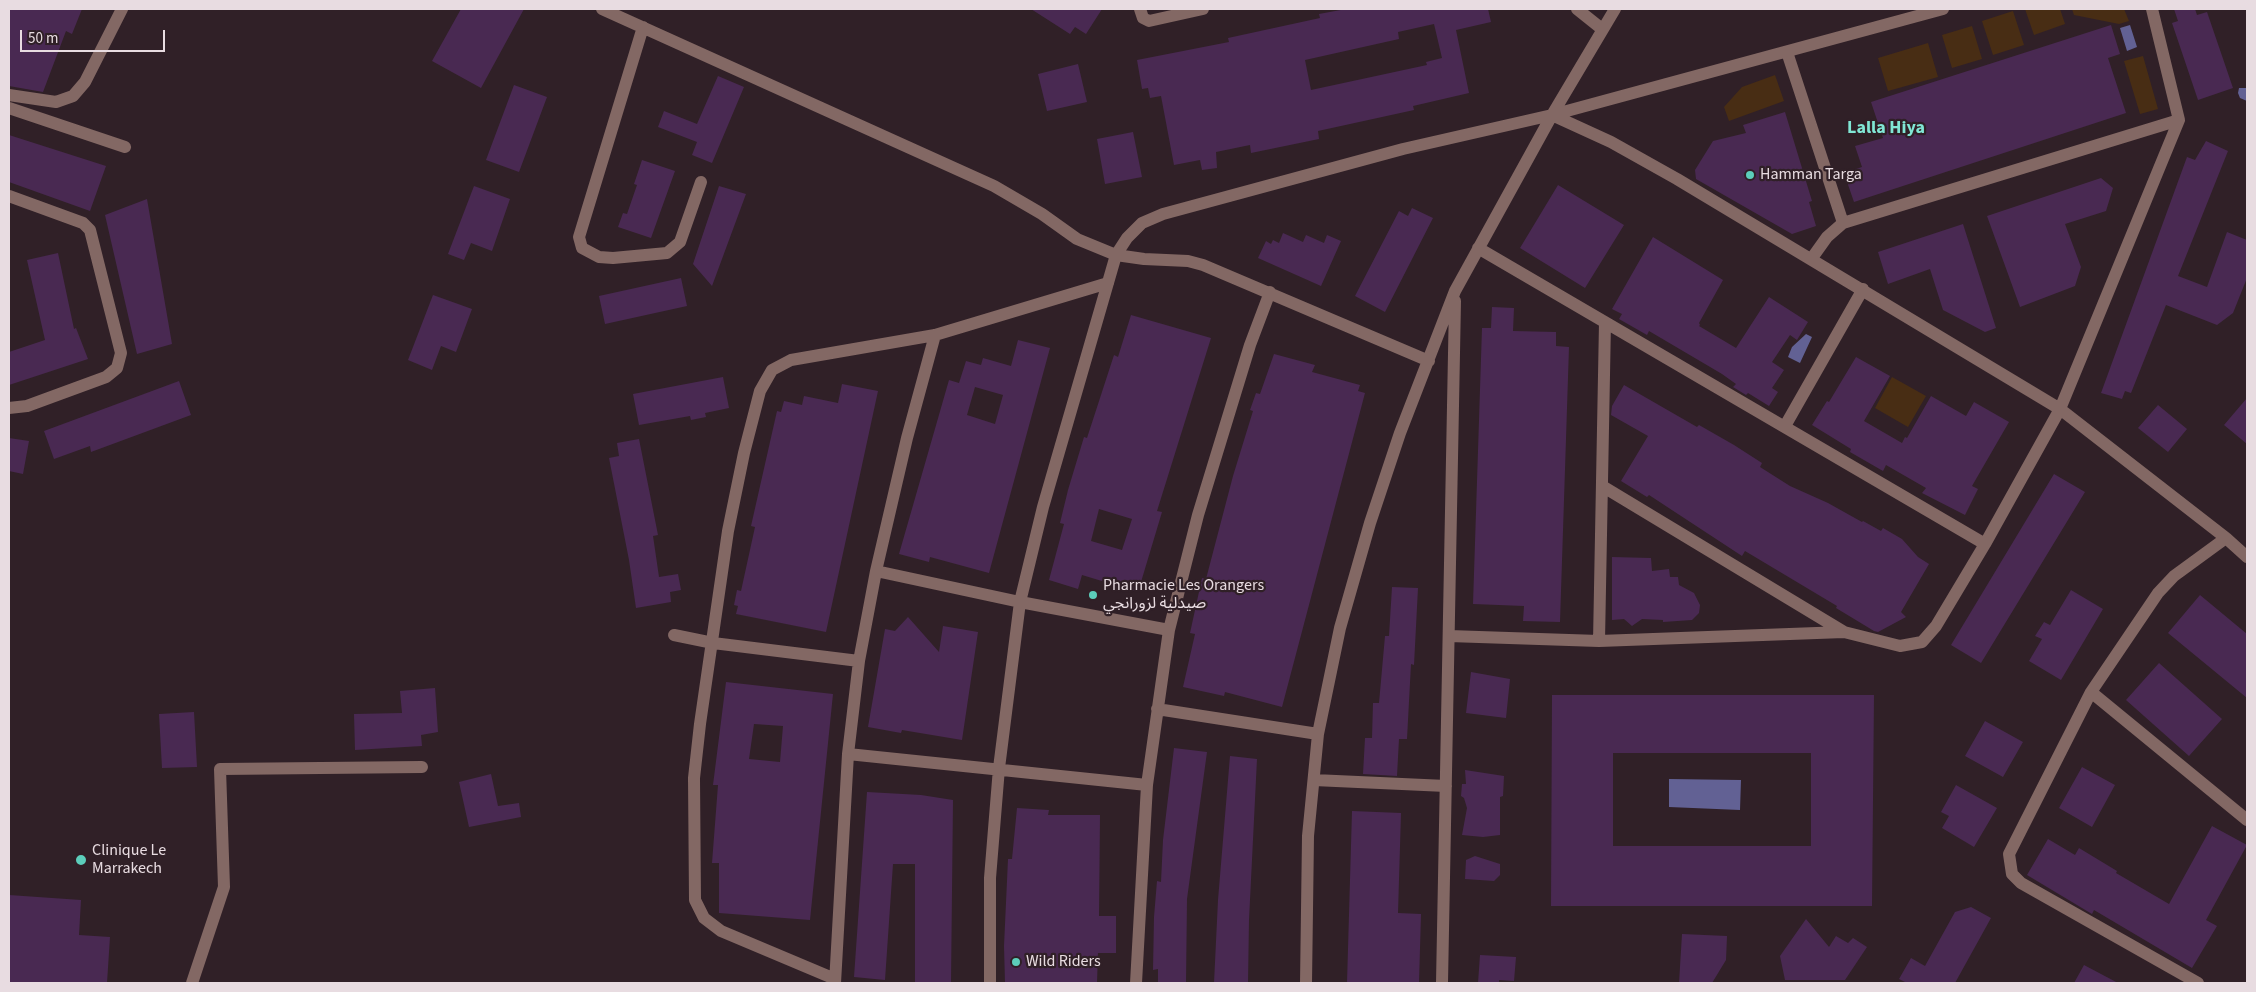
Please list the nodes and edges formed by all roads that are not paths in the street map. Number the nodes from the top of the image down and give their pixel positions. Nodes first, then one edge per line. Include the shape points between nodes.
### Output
1 (122, 9) edge
2 (602, 9) edge
3 (1140, 9) edge
4 (1203, 9) edge
5 (1577, 9) edge
6 (1615, 9) edge
7 (1943, 9) edge
8 (2152, 9) edge
9 (643, 28) junction
10 (1602, 29) junction
11 (1787, 52) junction
12 (9, 95) edge
13 (9, 108) edge
14 (1552, 115) junction
15 (2179, 120) junction
16 (125, 147) dead end
17 (701, 182) dead end
18 (9, 196) edge
19 (1844, 223) junction
20 (1478, 248) junction
21 (1116, 255) junction
22 (1812, 258) junction
23 (1108, 284) junction
24 (1863, 289) junction
25 (1455, 291) junction
26 (1270, 292) junction
27 (1605, 322) junction
28 (935, 335) junction
29 (1428, 361) junction
30 (9, 408) edge
31 (2060, 409) junction
32 (1785, 426) junction
33 (1602, 486) junction
34 (2226, 538) junction
35 (1985, 544) junction
36 (2247, 557) edge
37 (876, 571) junction
38 (1020, 602) junction
39 (1169, 630) junction
40 (1844, 632) junction
41 (674, 635) dead end
42 (1448, 636) junction
43 (1599, 641) junction
44 (713, 643) junction
45 (859, 661) junction
46 (2091, 692) junction
47 (1157, 709) junction
48 (1318, 734) junction
49 (848, 754) junction
50 (422, 767) dead end
51 (999, 768) junction
52 (1314, 780) junction
53 (1146, 785) junction
54 (1446, 786) junction
55 (2247, 820) edge
56 (835, 981) edge
57 (192, 983) edge
58 (990, 983) edge
59 (1136, 983) edge
60 (1306, 983) edge
61 (1442, 983) edge
62 (2198, 983) edge

1 - 12 street via 86,82 73,96 56,102
2 - 9 street
3 - 4 street via 1143,18 1149,21
5 - 10 street
6 - 10 street
7 - 11 street
8 - 15 street
9 - 17 street via 579,237 582,248 599,257 613,258 667,253 680,242
9 - 21 street via 994,186 1077,239
10 - 14 street
11 - 14 street
11 - 19 street
13 - 16 street
14 - 20 street
14 - 21 street via 1403,149 1163,214 1142,223
14 - 22 street via 1611,142
15 - 19 street
15 - 31 street
18 - 30 street via 83,223 90,230 120,353 117,368 106,377 27,406
19 - 22 street
20 - 25 street
20 - 27 street
21 - 23 street
21 - 26 street via 1188,261
22 - 24 street
23 - 28 street
23 - 38 street via 1043,507
24 - 31 street
24 - 32 street
25 - 29 street
25 - 42 street
26 - 29 street
26 - 39 street via 1250,345 1198,515
27 - 32 street
27 - 33 street
28 - 37 street
28 - 44 street via 791,360 777,366 766,378 744,453 728,531
29 - 48 street via 1400,433 1366,538 1340,628
31 - 34 street
31 - 35 street
32 - 35 street
33 - 40 street
33 - 43 street
34 - 36 street
34 - 46 street via 2174,576 2158,593
35 - 40 street via 1936,626 1922,642 1900,646
37 - 38 street
37 - 45 street
38 - 39 street
38 - 51 street
39 - 47 street
40 - 43 street
41 - 44 street
42 - 43 street
42 - 54 street
44 - 45 street
44 - 56 street via 694,778 695,900 704,918 721,931
45 - 49 street
46 - 55 street
46 - 62 street via 2009,854 2012,874 2021,883
47 - 48 street
47 - 53 street
48 - 52 street
49 - 51 street
49 - 56 street
50 - 57 street via 220,769 224,887
51 - 53 street
51 - 58 street via 990,878
52 - 54 street
52 - 60 street via 1308,836
53 - 59 street
54 - 61 street

